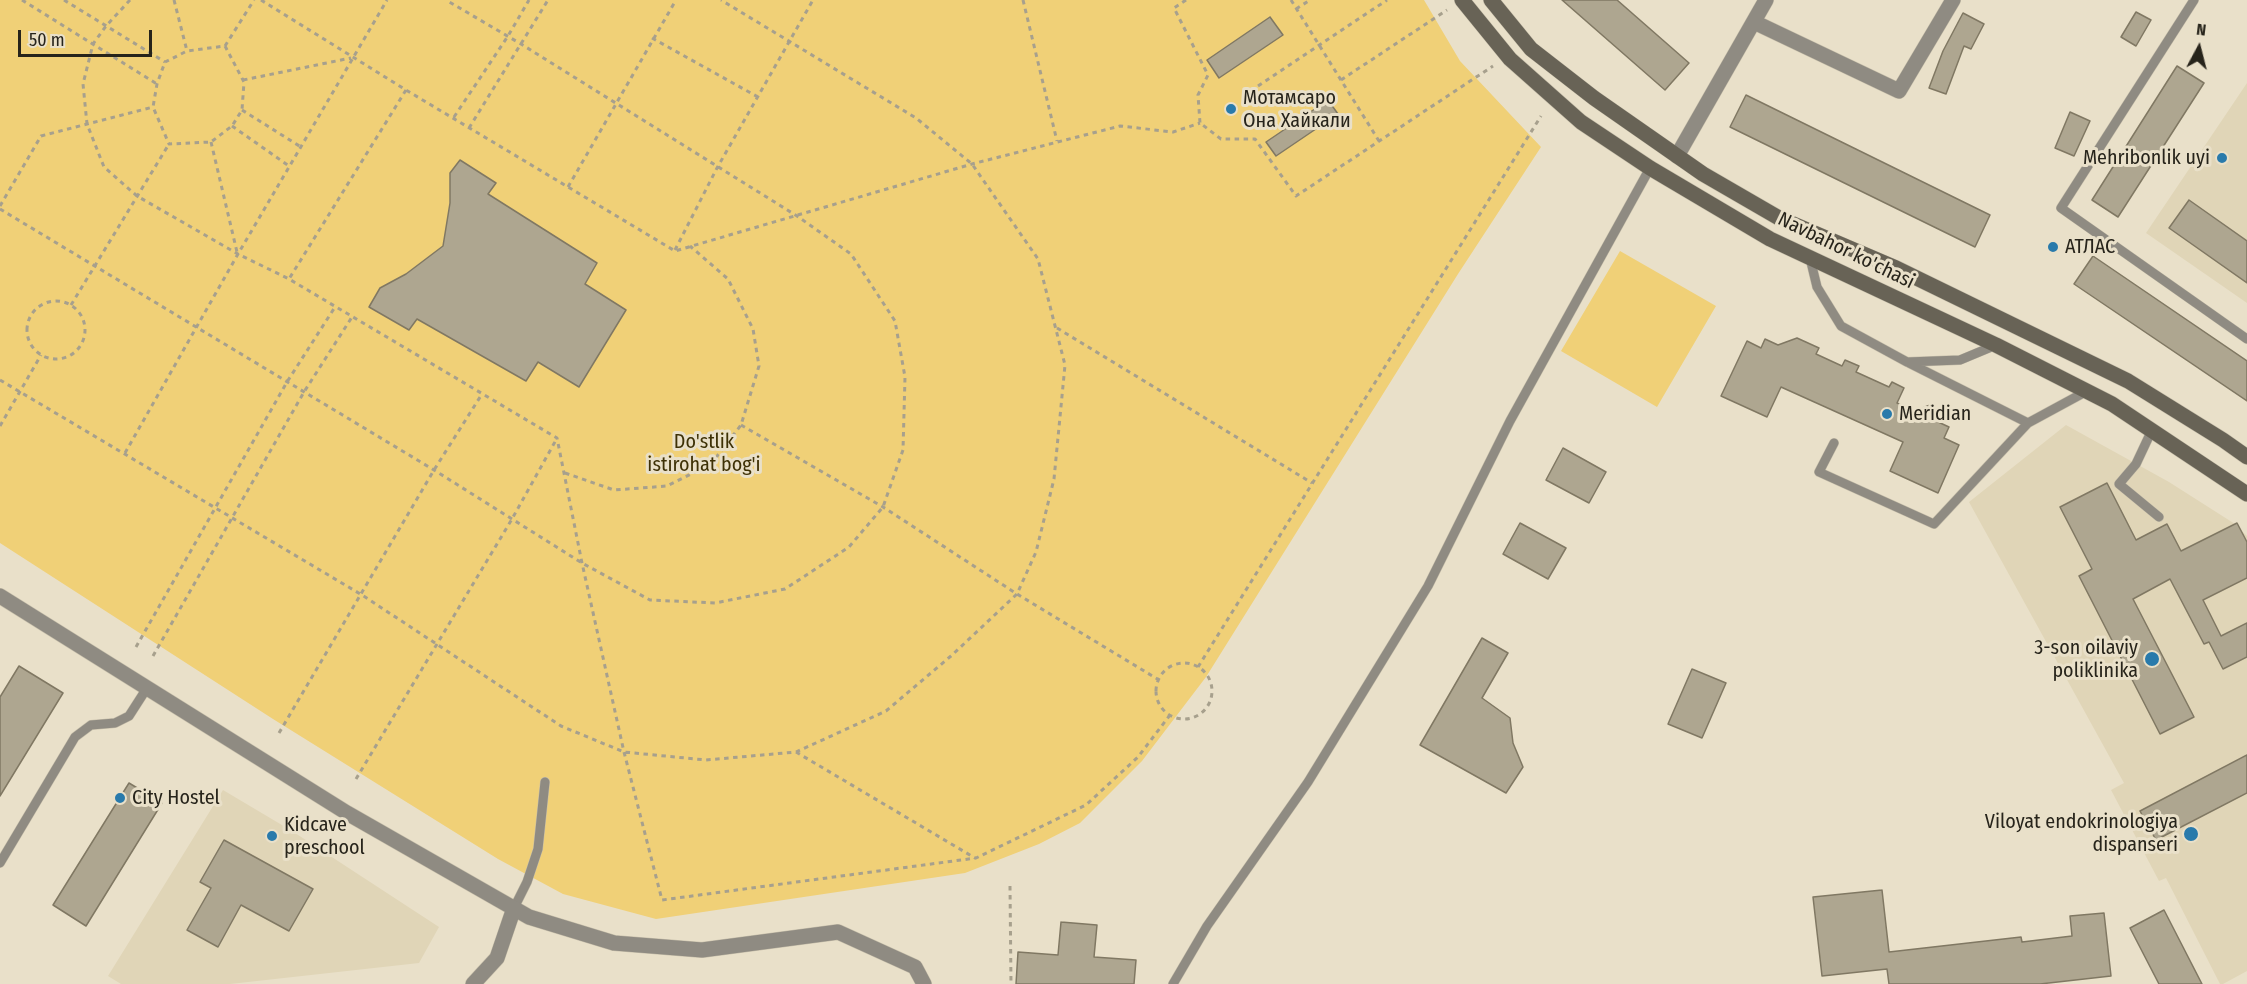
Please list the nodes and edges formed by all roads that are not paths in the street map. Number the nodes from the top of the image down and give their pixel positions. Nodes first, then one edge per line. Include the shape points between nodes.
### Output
1 (1462, 0) edge
2 (1491, 0) edge
3 (1766, 0) edge
4 (1953, 0) edge
5 (2194, 0) edge
6 (1754, 22) junction
7 (1677, 156) junction
8 (1650, 168) junction
9 (1703, 174) junction
10 (1692, 193) junction
11 (1810, 258) junction
12 (2247, 339) edge
13 (1996, 345) junction
14 (1907, 362) junction
15 (2087, 391) junction
16 (2028, 423) junction
17 (2152, 430) junction
18 (1834, 443) dead end
19 (2247, 457) edge
20 (2247, 494) edge
21 (2159, 517) dead end
22 (0, 596) edge
23 (147, 688) junction
24 (545, 782) dead end
25 (0, 863) edge
26 (514, 908) junction
27 (473, 984) edge
28 (924, 984) edge
29 (1173, 984) edge

1 - 8 street, Navbahor ko'chasi via 1510,59 1581,122
2 - 7 street, Navbahor ko'chasi via 1532,49
3 - 6 street
4 - 6 street via 1899,91
5 - 12 lane via 2061,208
6 - 7 street
7 - 9 street, Navbahor ko'chasi
8 - 10 street, Navbahor ko'chasi
8 - 29 lane via 1510,420 1428,586 1308,782 1207,926
9 - 10 street
9 - 19 street, Navbahor ko'chasi via 1779,218 1896,268 2128,381
10 - 11 street, Navbahor ko'chasi
11 - 13 street, Navbahor ko'chasi
11 - 14 lane via 1817,287 1841,326
13 - 14 lane via 1960,360
13 - 15 street, Navbahor ko'chasi
14 - 16 lane
15 - 16 lane
15 - 17 street, Navbahor ko'chasi
16 - 18 lane via 1934,524 1819,472
17 - 20 street, Navbahor ko'chasi
17 - 21 lane via 2136,464 2119,484
22 - 23 street
23 - 25 lane via 129,716 115,723 91,724 75,736
23 - 26 street via 347,813
24 - 26 lane via 538,849
26 - 27 street via 497,958
26 - 28 street via 529,917 614,943 702,950 838,932 915,968

